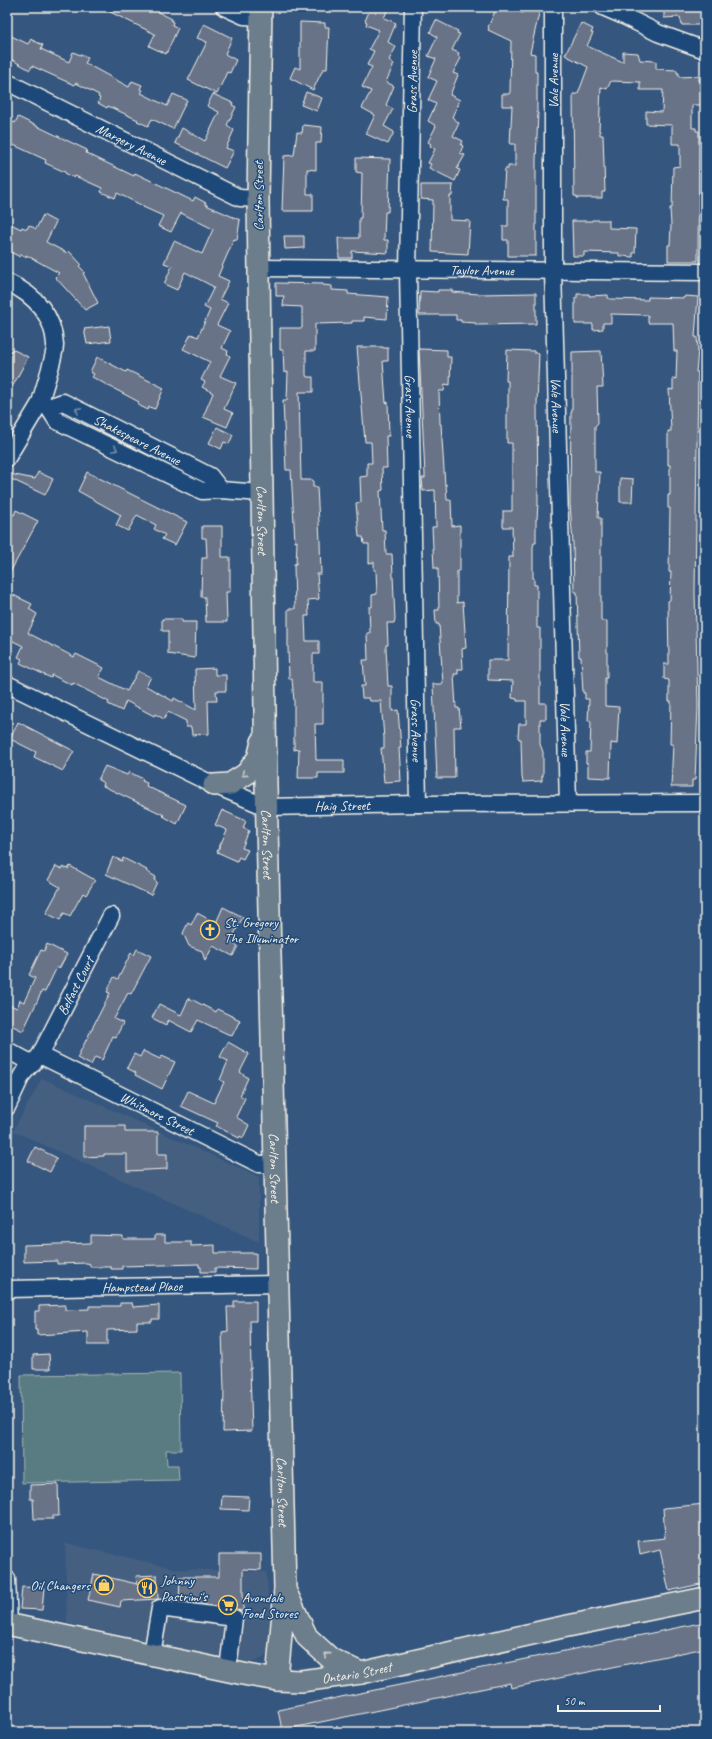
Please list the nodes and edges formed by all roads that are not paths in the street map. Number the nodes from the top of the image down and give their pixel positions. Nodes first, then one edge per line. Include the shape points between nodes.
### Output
1 (224, 7) edge
2 (413, 7) edge
3 (553, 7) edge
4 (603, 7) edge
5 (261, 12) edge
6 (637, 14) edge
7 (705, 50) edge
8 (7, 82) edge
9 (258, 199) junction
10 (258, 268) junction
11 (408, 270) junction
12 (553, 271) junction
13 (705, 272) edge
14 (7, 282) edge
15 (44, 405) junction
16 (7, 458) edge
17 (261, 493) junction
18 (7, 684) edge
19 (265, 728) junction
20 (214, 785) junction
21 (568, 803) junction
22 (705, 803) edge
23 (418, 804) junction
24 (266, 807) junction
25 (111, 916) dead end
26 (7, 1050) edge
27 (37, 1060) junction
28 (8, 1101) edge
29 (276, 1164) junction
30 (278, 1284) junction
31 (7, 1289) edge
32 (7, 1579) edge
33 (285, 1589) junction
34 (705, 1598) edge
35 (8, 1624) edge
36 (152, 1654) junction
37 (228, 1670) junction
38 (361, 1673) junction
39 (277, 1680) junction

1 - 5 street via 244,16
2 - 11 street, Grass Avenue
3 - 12 street, Vale Avenue
4 - 6 street
5 - 9 main road, Carlton Street
6 - 7 street via 658,33
8 - 9 street, Margery Avenue via 240,198
9 - 10 main road, Carlton Street
10 - 11 street, Taylor Avenue
10 - 17 main road, Carlton Street
11 - 12 street, Taylor Avenue
11 - 23 street, Grass Avenue
12 - 13 street, Taylor Avenue
12 - 21 street, Vale Avenue
14 - 15 street via 36,300 51,325 55,345
15 - 16 street
15 - 17 street, Shakespeare Avenue via 57,422 202,491
17 - 19 main road, Carlton Street
18 - 20 street, Haig Street
19 -> 20 main road via 258,758 246,774 230,784
19 - 24 main road, Carlton Street
20 - 24 street, Haig Street
21 - 22 street, Haig Street
21 - 23 street, Haig Street
23 - 24 street, Haig Street
24 - 29 main road, Carlton Street
25 - 27 street, Belfast Court
26 - 27 street, Whitmore Street
27 - 28 street, Belfast Court via 22,1075
27 - 29 street, Whitmore Street via 259,1164
29 - 30 main road, Carlton Street
30 - 31 street, Hampstead Place
30 - 33 main road, Carlton Street
32 - 35 street
38 -> 33 main road via 331,1659 307,1637
33 - 39 main road, Carlton Street
34 - 38 main road, Ontario Street via 558,1628
35 - 36 main road, Ontario Street
36 - 37 main road, Ontario Street
36 - 37 street via 160,1608 234,1618
37 - 39 main road, Ontario Street
38 - 39 main road, Ontario Street via 301,1681

